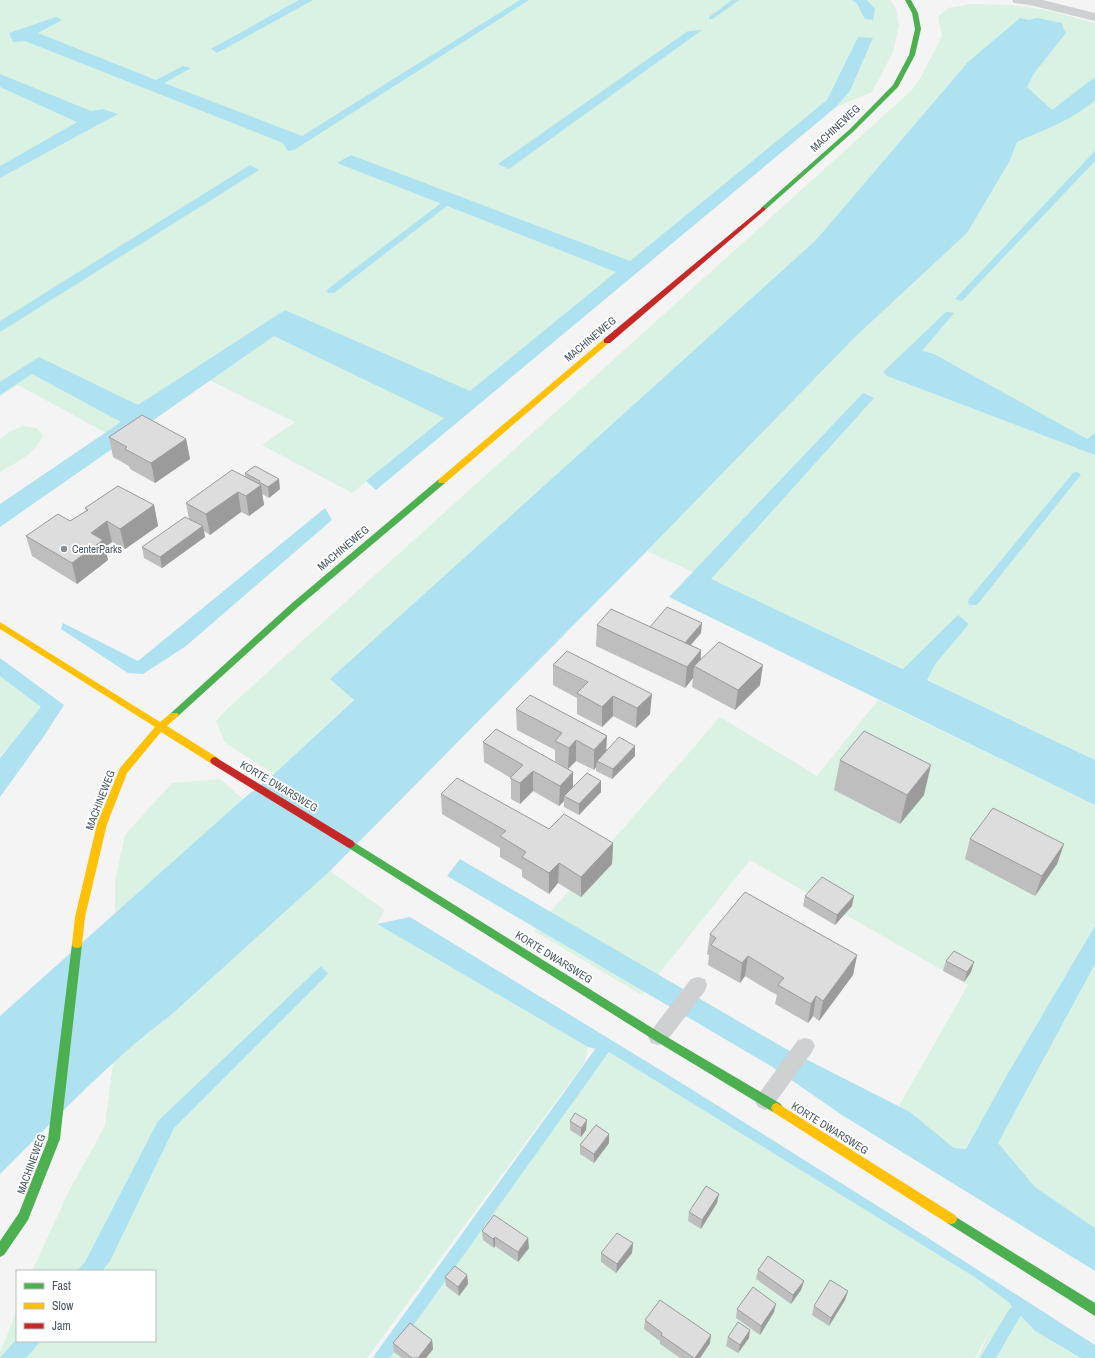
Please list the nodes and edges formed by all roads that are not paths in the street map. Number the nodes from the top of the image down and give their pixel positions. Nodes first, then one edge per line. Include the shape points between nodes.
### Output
1 (908, 0) edge
2 (1019, 0) edge
3 (1095, 18) edge
4 (0, 625) edge
5 (160, 727) junction
6 (698, 985) dead end
7 (658, 1037) junction
8 (805, 1046) dead end
9 (765, 1101) junction
10 (0, 1251) edge
11 (1095, 1310) edge

1 - 5 street, MACHINEWEG via 918,29 912,55 896,86 852,130 757,214 294,606
2 - 3 street
4 - 5 street, KORTE DWARSWEG
5 - 7 street, KORTE DWARSWEG
5 - 10 street, MACHINEWEG via 123,771 102,824 80,918 54,1139 24,1216
6 - 7 lane
7 - 9 street, KORTE DWARSWEG
8 - 9 lane
9 - 11 street, KORTE DWARSWEG

